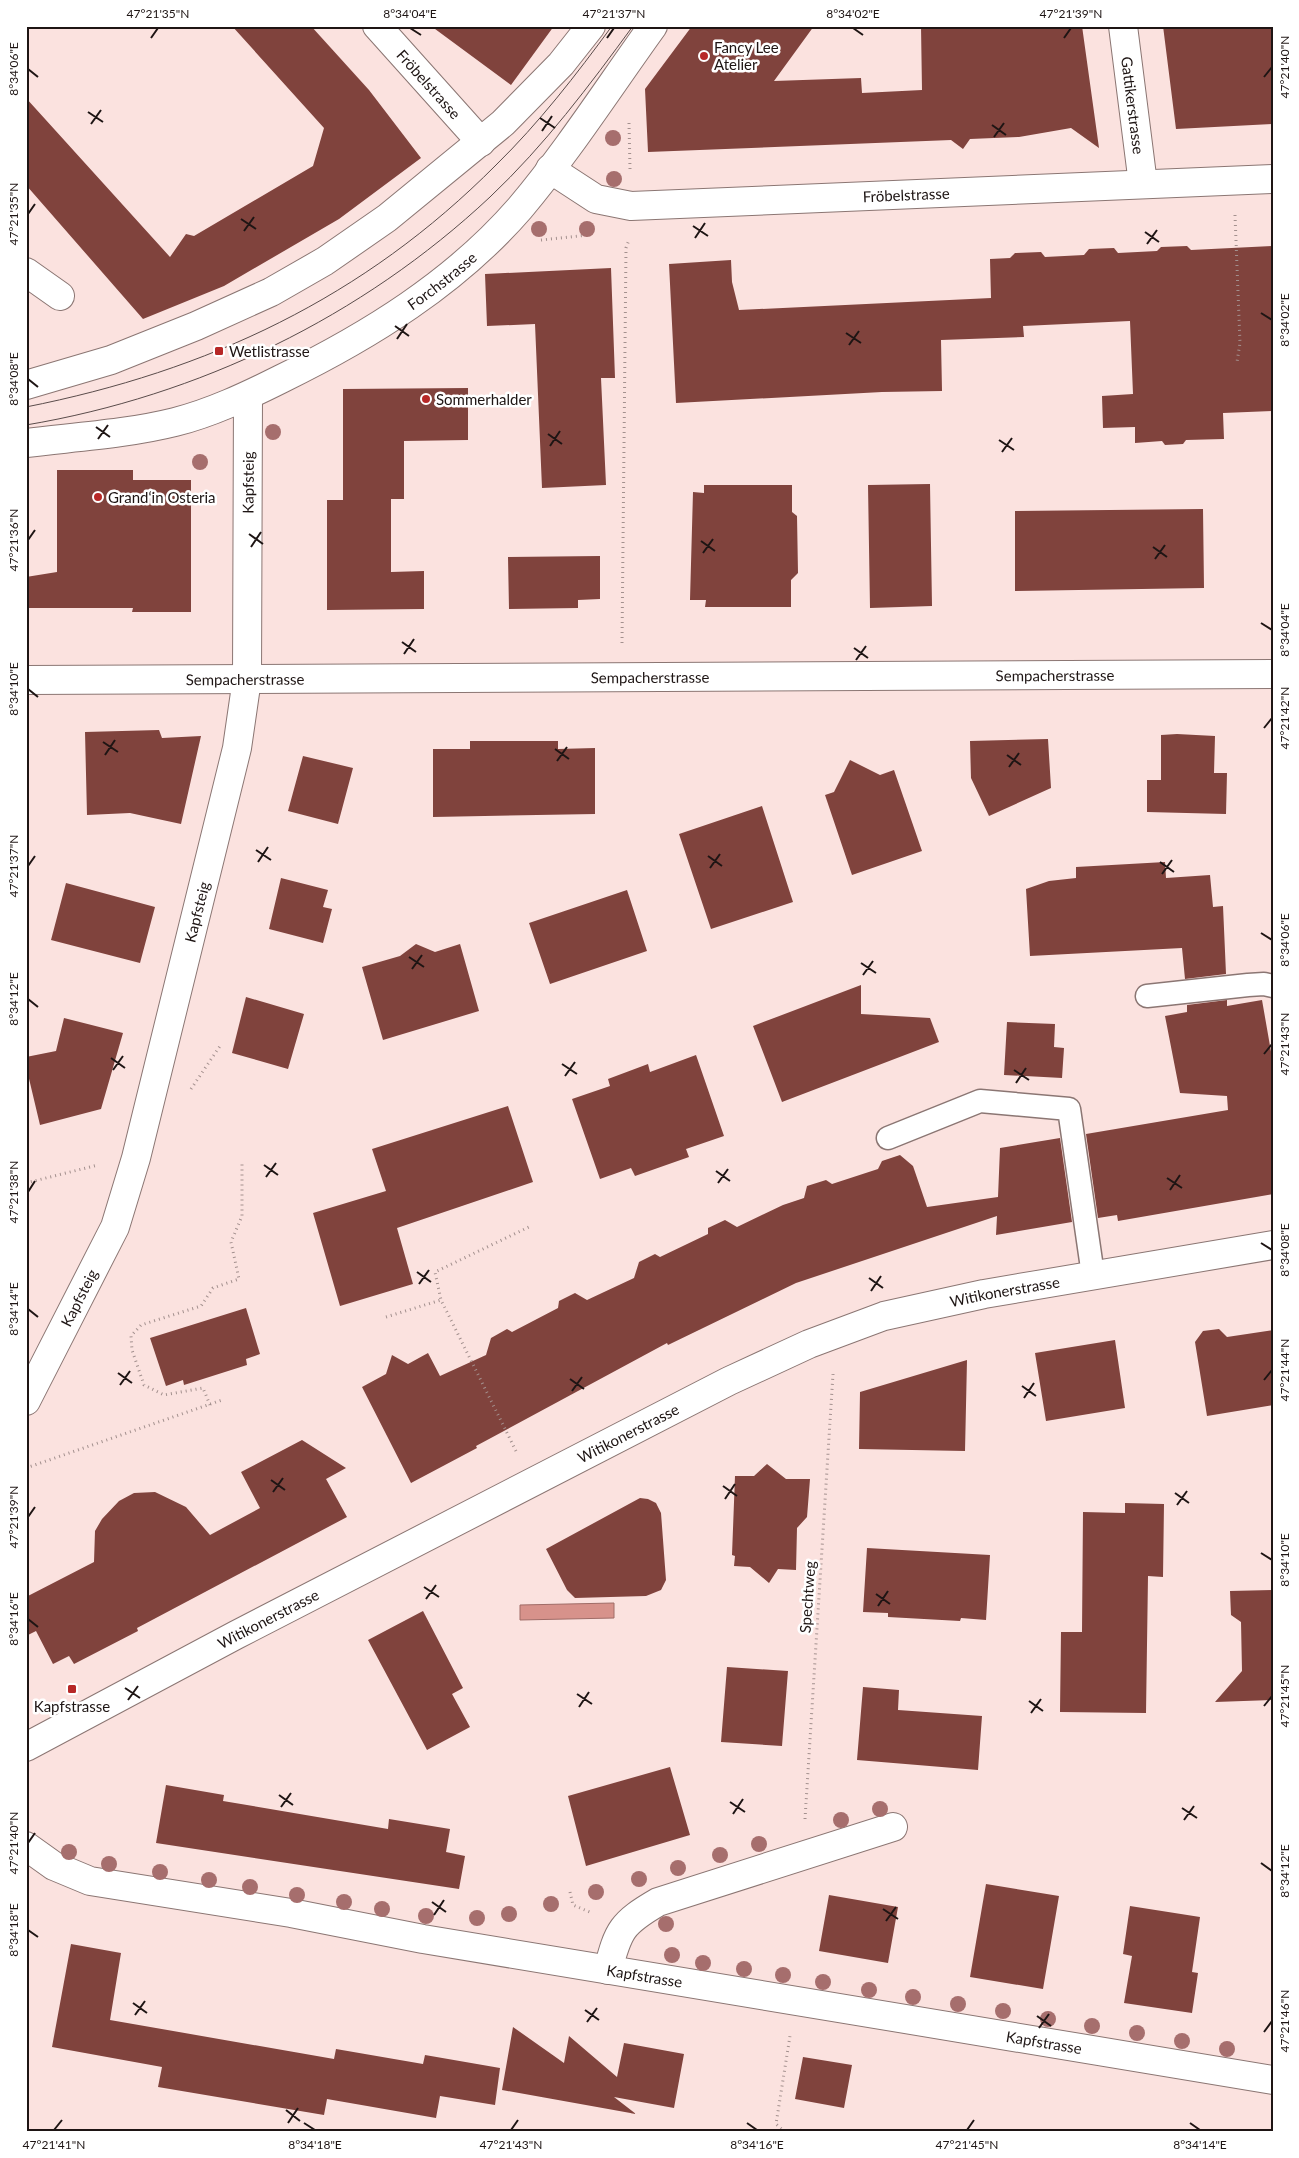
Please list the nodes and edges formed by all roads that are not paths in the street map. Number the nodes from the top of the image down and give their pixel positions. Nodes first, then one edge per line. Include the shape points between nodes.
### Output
1 (591, 26) edge
2 (653, 26) edge
3 (1123, 26) edge
4 (385, 29) edge
5 (482, 142) junction
6 (550, 169) junction
7 (1273, 179) edge
8 (1143, 184) junction
9 (26, 272) edge
10 (60, 296) dead end
11 (26, 385) edge
12 (248, 396) junction
13 (26, 443) edge
14 (1273, 674) edge
15 (247, 679) junction
16 (26, 680) edge
17 (1273, 986) edge
18 (1147, 996) dead end
19 (888, 1138) dead end
20 (1273, 1245) edge
21 (1093, 1275) junction
22 (26, 1401) edge
23 (26, 1747) edge
24 (894, 1827) dead end
25 (26, 1846) edge
26 (608, 1970) junction
27 (1273, 2080) edge

1 - 5 street via 544,82
2 - 6 street, Forchstrasse
3 - 8 street, Gattikerstrasse
4 - 5 street, Fröbelstrasse
5 - 11 street via 387,218 325,261 271,292 111,360
6 - 8 street, Fröbelstrasse via 596,199 632,206
6 - 12 street, Forchstrasse via 506,222 428,292 353,342
7 - 8 street, Fröbelstrasse
9 - 10 street
12 - 13 street, Forchstrasse via 176,422
12 - 15 street, Kapfsteig
14 - 15 street, Sempacherstrasse
15 - 16 street, Sempacherstrasse
15 - 22 street, Kapfsteig via 235,758 136,1158 118,1218
17 - 18 lane via 1248,984
19 - 21 lane via 980,1101 1069,1109
20 - 21 street, Witikonerstrasse
21 - 23 street, Witikonerstrasse via 884,1316 809,1344 254,1626
24 - 26 street via 658,1902 623,1928 616,1940
25 - 26 street, Kapfstrasse via 54,1866 90,1881
26 - 27 street, Kapfstrasse

